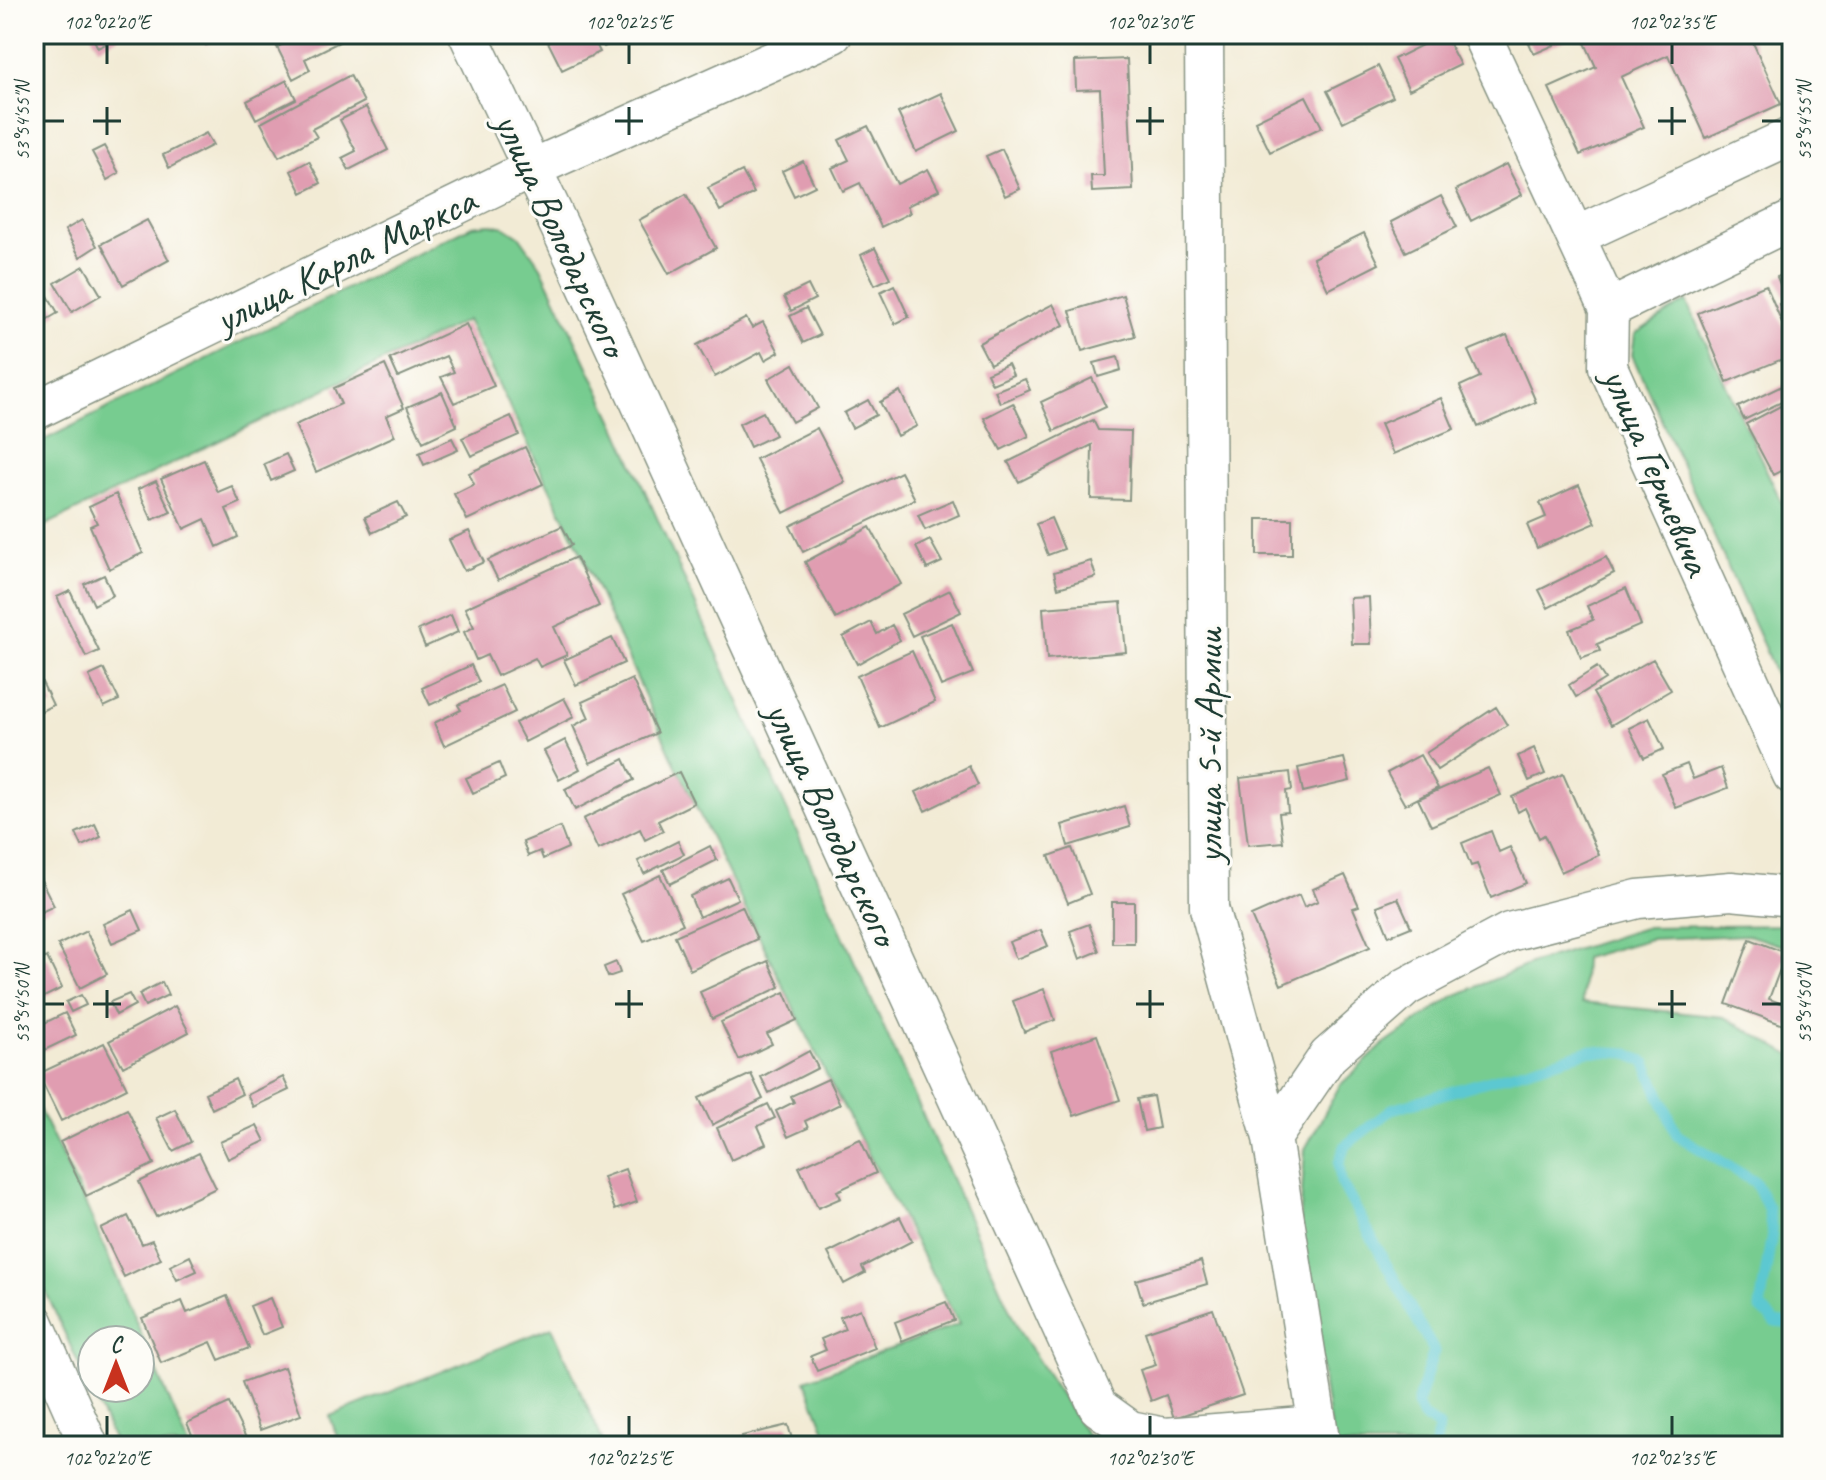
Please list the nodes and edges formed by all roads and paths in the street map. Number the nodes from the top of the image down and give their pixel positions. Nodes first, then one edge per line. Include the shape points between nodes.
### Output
1 (468, 34) edge
2 (833, 34) edge
3 (1204, 34) edge
4 (1481, 34) edge
5 (1792, 136) edge
6 (533, 168) junction
7 (1792, 220) edge
8 (1576, 236) junction
9 (1609, 309) junction
10 (34, 411) edge
11 (1792, 775) edge
12 (1792, 897) edge
13 (1272, 1138) junction
14 (34, 1322) edge
15 (1318, 1436) edge
16 (1115, 1438) edge
17 (89, 1446) edge

1 - 6 street, улица Володарского
2 - 6 street, улица Карла Маркса
3 - 13 street, улица 5-й Армии via 1209,908
4 - 8 street, улица Гершевича
5 - 8 street
6 - 10 street, улица Карла Маркса
6 - 16 street, улица Володарского
7 - 9 street
8 - 9 street, улица Гершевича
9 - 11 street, улица Гершевича via 1608,367
12 - 13 street via 1731,891 1638,899 1509,932 1406,987 1328,1056
13 - 15 street, улица 5-й Армии
14 - 17 street
15 - 16 street, улица Володарского

